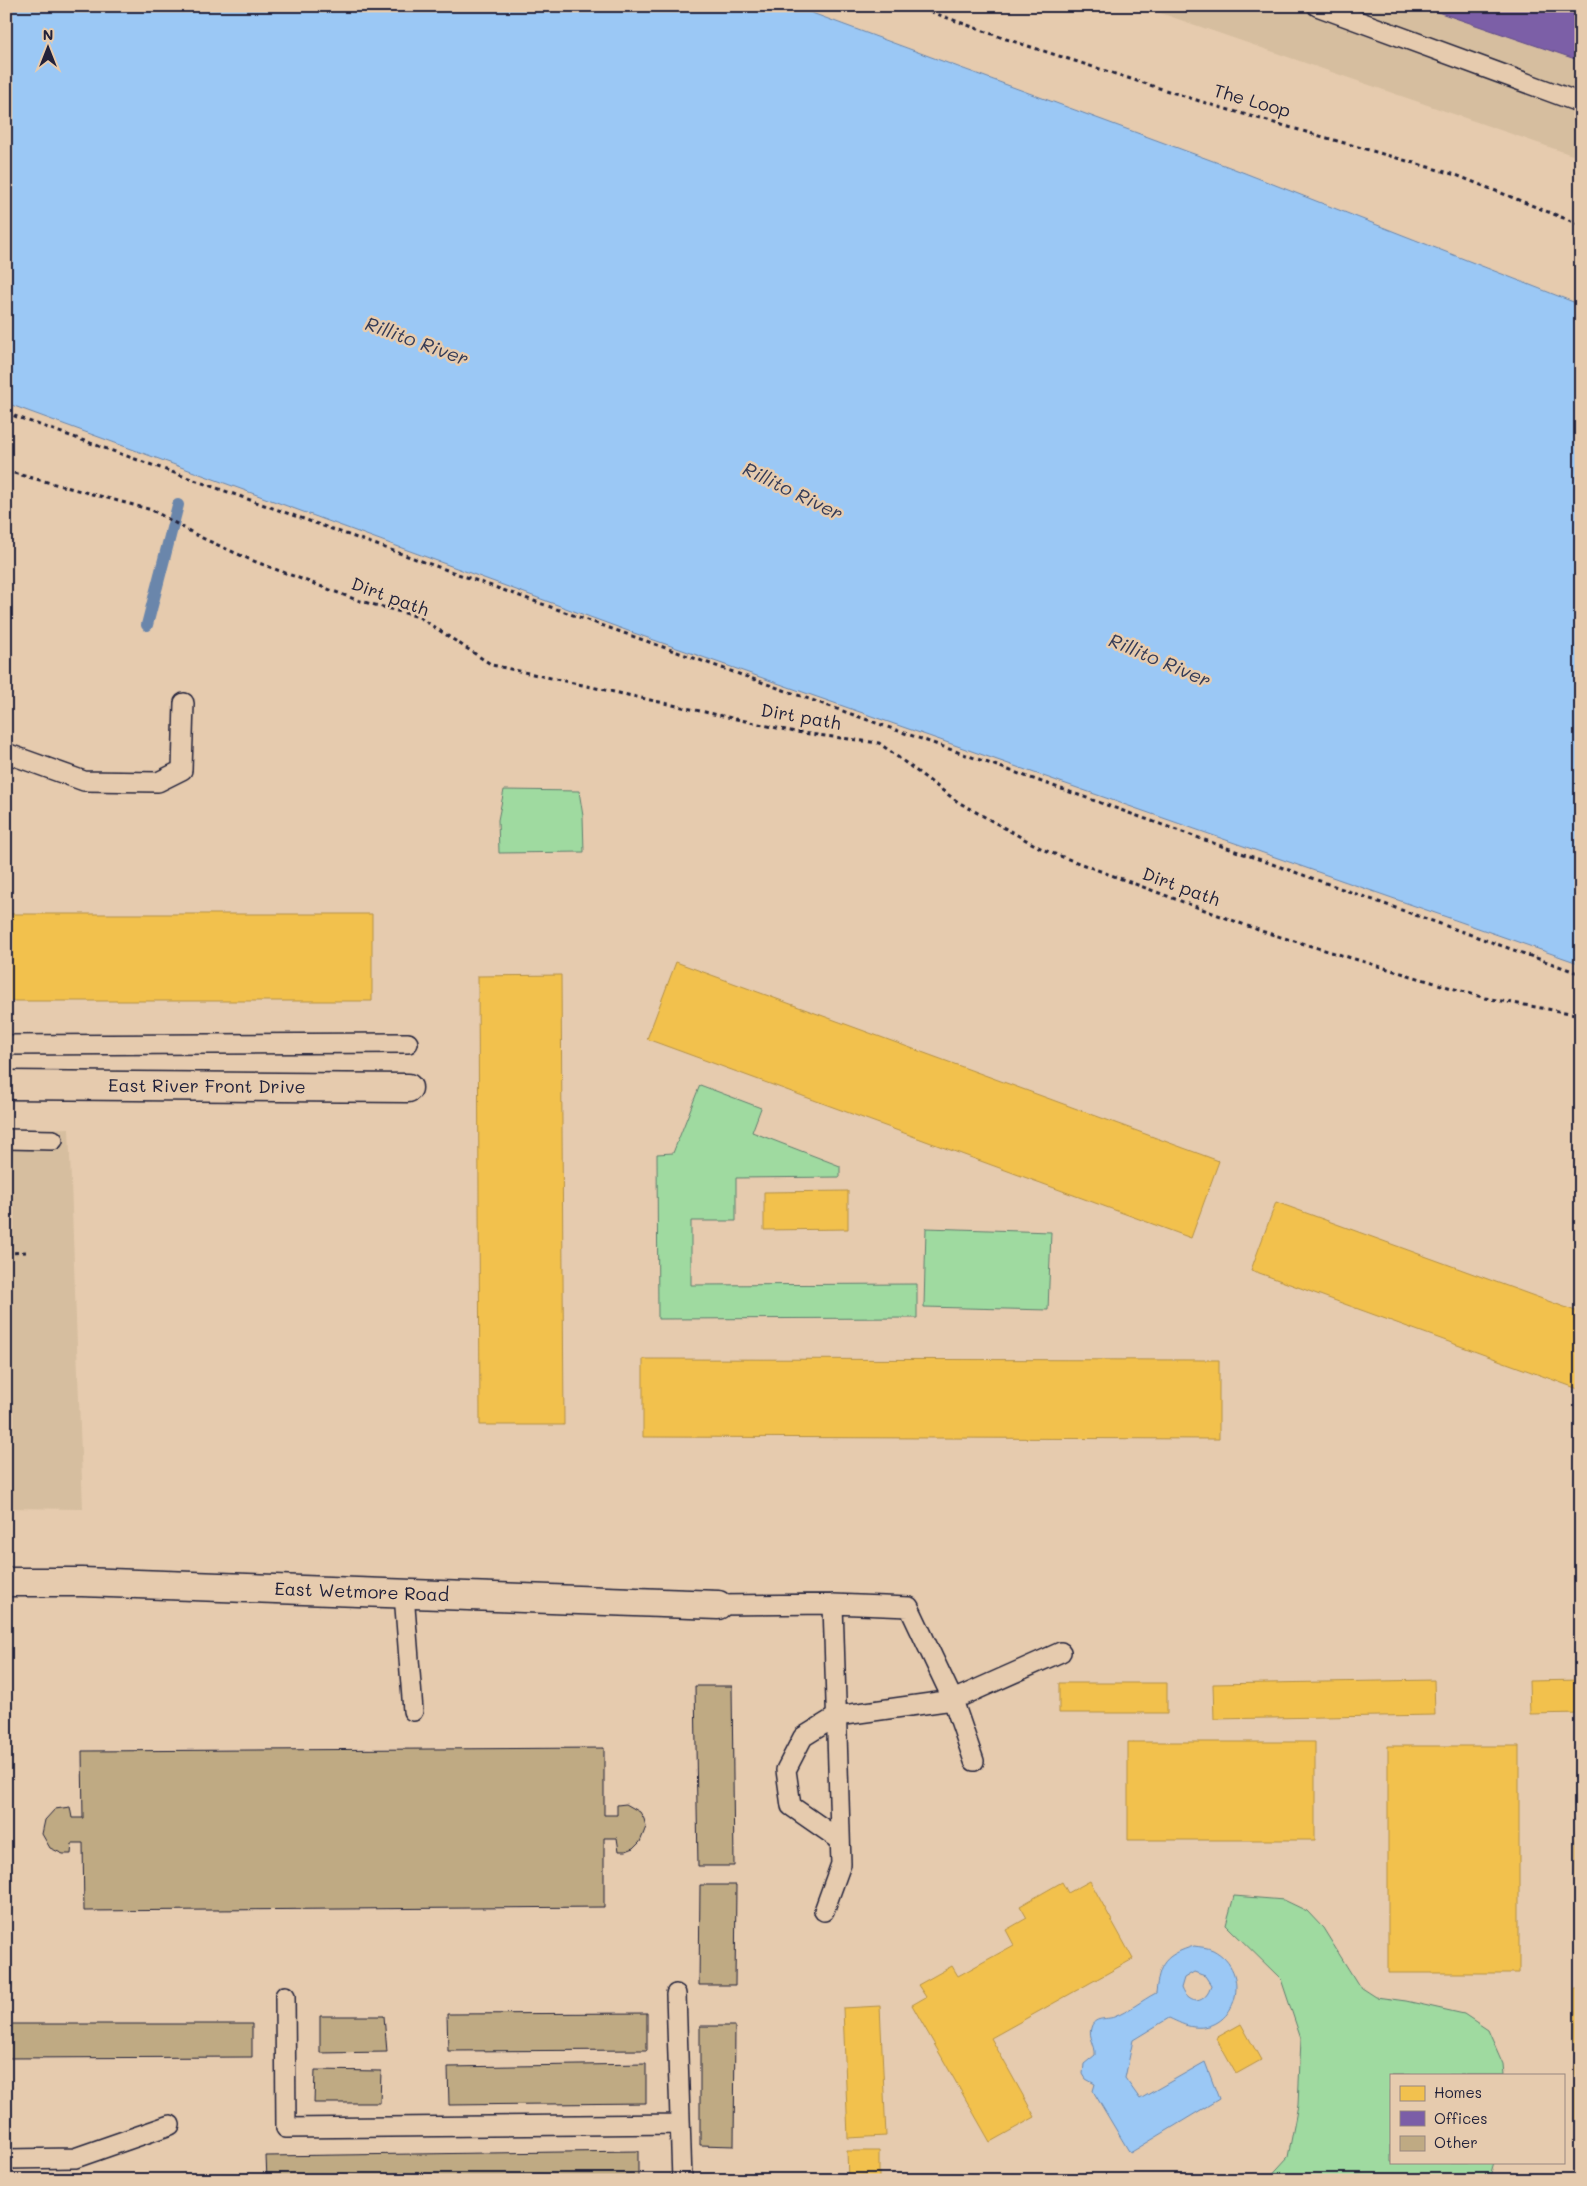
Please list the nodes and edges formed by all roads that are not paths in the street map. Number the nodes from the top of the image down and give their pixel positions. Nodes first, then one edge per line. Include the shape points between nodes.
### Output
1 (1317, 6) edge
2 (1342, 11) edge
3 (1581, 103) edge
4 (184, 703) dead end
5 (6, 753) edge
6 (408, 1043) dead end
7 (6, 1045) edge
8 (6, 1085) edge
9 (408, 1088) dead end
10 (6, 1139) edge
11 (53, 1140) dead end
12 (6, 1582) edge
13 (404, 1594) junction
14 (833, 1604) junction
15 (718, 1605) joint
16 (1061, 1652) dead end
17 (953, 1700) junction
18 (413, 1711) dead end
19 (837, 1716) junction
20 (974, 1761) dead end
21 (840, 1840) junction
22 (824, 1911) dead end
23 (676, 1994) dead end
24 (285, 1996) dead end
25 (680, 2124) junction
26 (170, 2125) dead end
27 (6, 2159) edge
28 (682, 2180) edge

1 - 2 lane
2 - 3 lane
4 - 5 lane via 182,770 158,782 84,781
6 - 7 lane
8 - 9 street, East River Front Drive
10 - 11 lane
12 - 13 street, East Wetmore Road
13 - 15 street, East Wetmore Road
13 - 18 lane
14 - 15 lane
14 - 17 lane via 909,1607
14 - 19 lane
16 - 17 lane
17 - 19 lane
17 - 20 lane
19 - 21 lane
19 - 21 lane via 803,1737 786,1770 791,1806
21 - 22 lane via 841,1864
23 - 25 lane
24 - 25 lane via 286,2128
25 - 28 lane
26 - 27 lane via 74,2158

